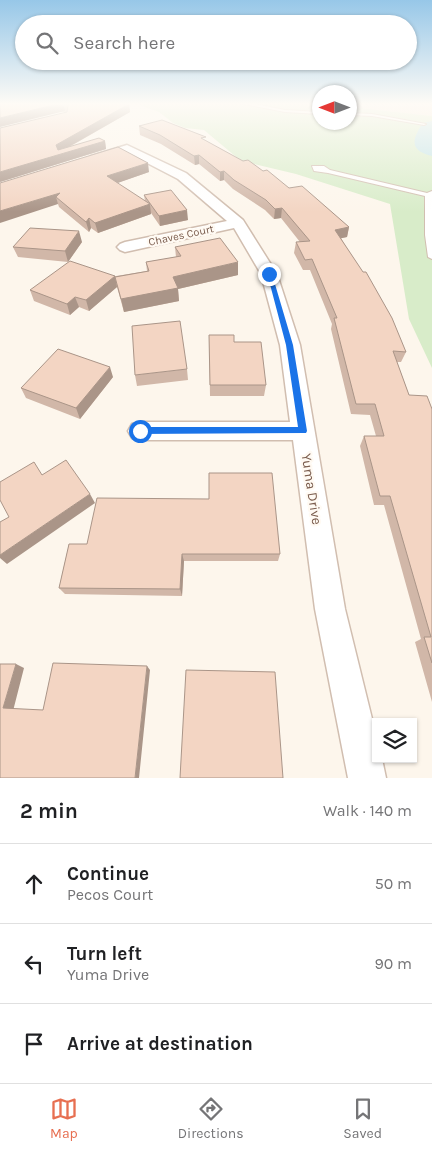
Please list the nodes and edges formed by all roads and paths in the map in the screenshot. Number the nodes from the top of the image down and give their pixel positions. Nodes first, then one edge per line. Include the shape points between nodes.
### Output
1 (82, 162) edge
2 (328, 170) dead end
3 (430, 194) edge
4 (238, 223) junction
5 (125, 247) dead end
6 (432, 258) edge
7 (140, 431) dead end
8 (303, 431) junction
9 (367, 778) edge

1 - 4 street, Yuma Drive via 127,148 182,176
2 - 3 lane
3 - 6 lane via 428,248
4 - 5 street, Chaves Court
4 - 8 street, Yuma Drive via 269,274 290,345
7 - 8 street
8 - 9 street, Yuma Drive via 330,609

